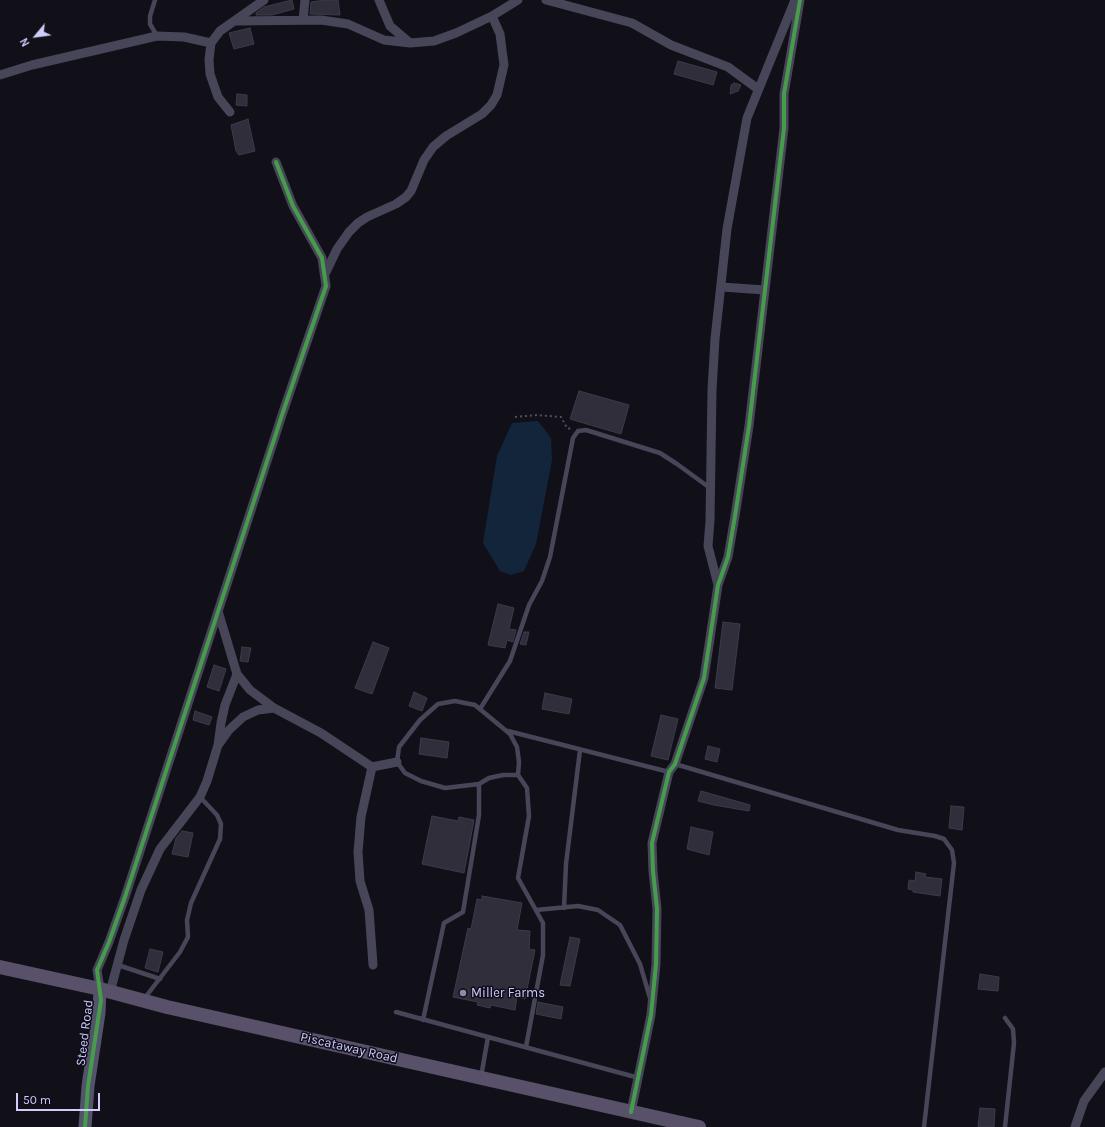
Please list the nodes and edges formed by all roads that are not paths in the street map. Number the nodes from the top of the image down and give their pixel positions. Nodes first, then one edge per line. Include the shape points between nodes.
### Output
1 (155, 0) edge
2 (264, 0) edge
3 (305, 0) edge
4 (379, 0) edge
5 (518, 0) edge
6 (546, 0) edge
7 (795, 0) edge
8 (800, 0) edge
9 (492, 16) junction
10 (303, 20) junction
11 (237, 21) junction
12 (157, 36) junction
13 (211, 43) junction
14 (410, 43) junction
15 (0, 75) edge
16 (758, 89) junction
17 (230, 112) dead end
18 (276, 162) dead end
19 (326, 272) junction
20 (722, 287) junction
21 (765, 290) junction
22 (710, 488) junction
23 (718, 585) junction
24 (218, 611) junction
25 (237, 674) junction
26 (274, 708) junction
27 (480, 709) junction
28 (506, 730) junction
29 (218, 745) junction
30 (580, 750) junction
31 (397, 762) junction
32 (675, 764) junction
33 (372, 767) junction
34 (669, 772) junction
35 (518, 775) junction
36 (479, 784) junction
37 (200, 797) junction
38 (564, 908) junction
39 (536, 910) junction
40 (118, 965) junction
41 (373, 965) dead end
42 (0, 967) edge
43 (160, 979) junction
44 (105, 990) junction
45 (143, 1000) junction
46 (652, 1005) junction
47 (396, 1012) dead end
48 (1005, 1018) dead end
49 (423, 1020) junction
50 (488, 1037) junction
51 (526, 1047) junction
52 (1105, 1072) edge
53 (481, 1078) junction
54 (639, 1078) junction
55 (631, 1112) junction
56 (85, 1127) edge
57 (699, 1127) edge
58 (924, 1127) edge
59 (1005, 1127) edge
60 (1075, 1127) edge

1 - 12 lane via 150,24
2 - 11 street via 246,11
3 - 10 street
4 - 14 street via 390,26
5 - 9 street
6 - 16 street via 632,23 671,45 728,67
7 - 16 street
8 - 21 street via 784,94 784,128
9 - 14 street via 434,41
9 - 19 street via 500,34 504,65 499,89 492,105 433,147 406,197 358,223 337,250
10 - 11 street
10 - 14 street via 348,24 384,40
11 - 13 street via 220,31
12 - 13 street via 184,37
12 - 15 street
13 - 17 street via 210,74 218,97
16 - 20 street via 747,118 742,142 727,229
18 - 19 street via 292,206 322,258
19 - 24 street via 326,286
20 - 21 street
20 - 22 street via 715,339
21 - 23 street via 736,516 728,557
22 - 23 street via 708,546
22 - 27 lane via 660,453 586,430 578,431 573,438 550,558 542,581 529,605 510,661
23 - 32 street via 704,678
24 - 25 street
24 - 44 street via 125,897 98,965 97,978
25 - 26 street via 250,690
25 - 29 street via 225,705
26 - 29 street via 258,710 243,717 228,730
26 - 33 street via 321,733
27 - 28 lane
27 - 31 lane via 475,705 455,701 438,704 409,731 399,747
28 - 30 lane
28 - 35 lane via 517,747
29 - 37 street
30 - 34 lane
30 - 38 lane via 566,864
31 - 33 street
31 - 36 lane via 405,773 445,788
32 - 34 street
32 - 58 lane via 898,830 936,836 944,839 952,850 953,869
33 - 41 street via 361,817 358,852 360,881 369,910
34 - 46 street via 652,843 657,929
35 - 36 lane via 489,778
35 - 39 lane via 527,788 529,816 518,878
36 - 49 lane via 479,815 463,912 444,923
37 - 40 street via 160,849 141,890
37 - 43 lane via 217,815 221,824 220,839 191,903 187,920 188,937
38 - 39 lane
38 - 46 lane via 578,906 598,910 620,925 640,964
39 - 51 lane via 543,923 543,955
40 - 43 lane
40 - 44 street
42 - 44 main road, Piscataway Road
43 - 45 lane
44 - 45 main road, Piscataway Road
44 - 56 street, Steed Road via 100,1006 88,1086
45 - 53 main road, Piscataway Road
46 - 54 street
47 - 49 lane
48 - 59 lane via 1013,1029 1014,1044
49 - 50 lane
50 - 51 lane
50 - 53 lane
51 - 54 lane
52 - 60 street via 1084,1101
53 - 55 main road, Piscataway Road
54 - 55 street
55 - 57 main road, Piscataway Road

